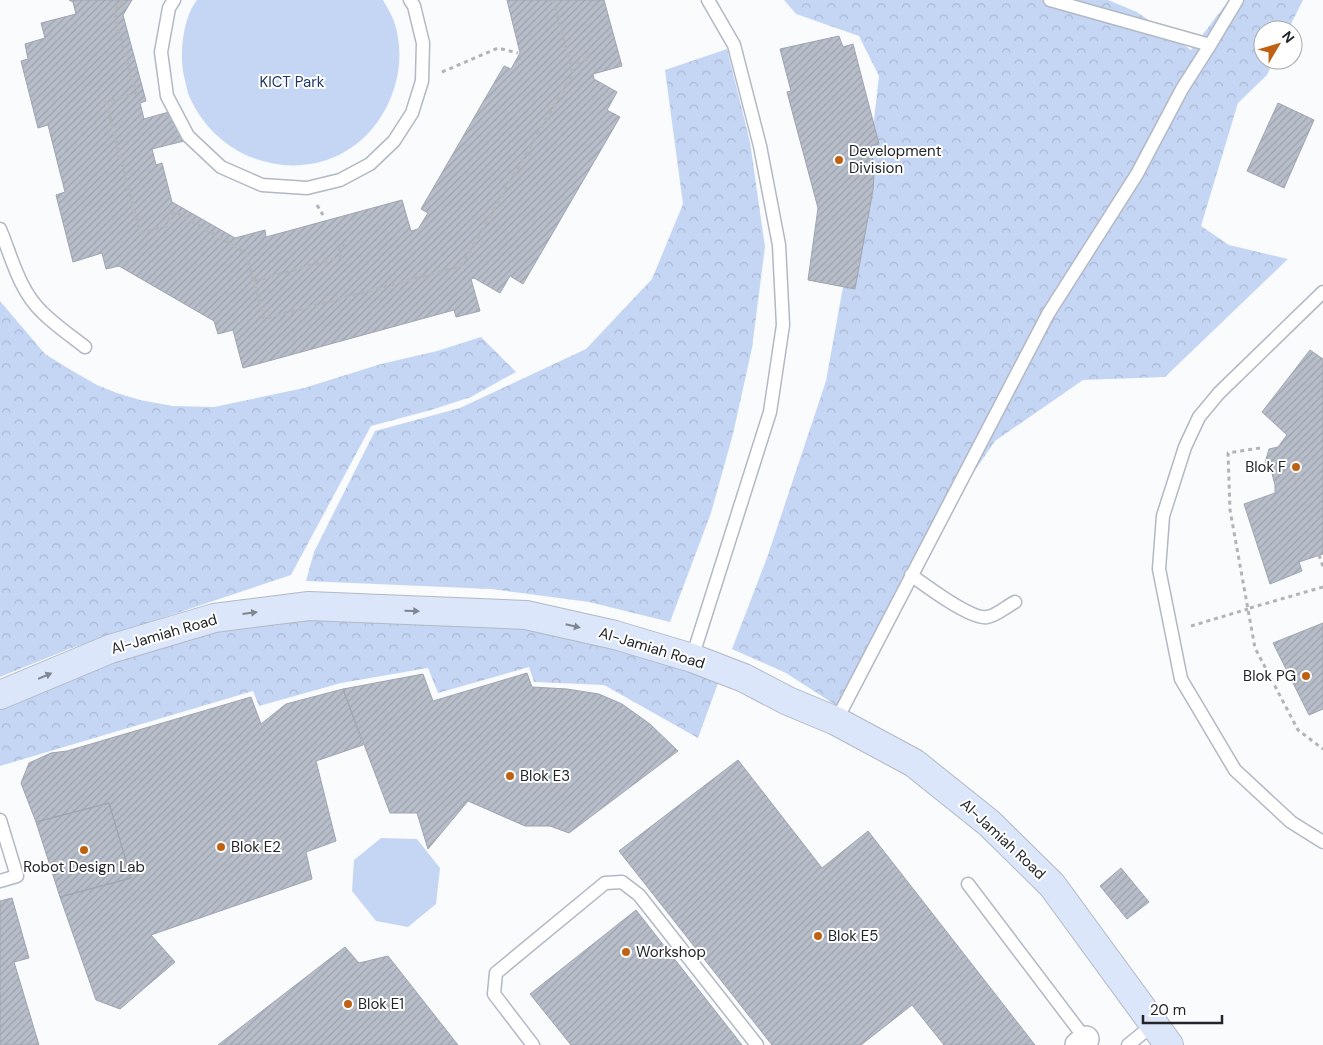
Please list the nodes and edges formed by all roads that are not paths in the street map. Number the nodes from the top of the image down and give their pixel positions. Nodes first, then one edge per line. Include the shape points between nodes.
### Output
1 (174, 0) edge
2 (410, 0) edge
3 (708, 0) edge
4 (1050, 0) edge
5 (1238, 0) edge
6 (1210, 44) junction
7 (0, 229) edge
8 (1323, 292) edge
9 (85, 347) dead end
10 (911, 575) junction
11 (1015, 602) dead end
12 (692, 658) junction
13 (0, 695) edge
14 (836, 721) junction
15 (0, 820) edge
16 (1323, 842) edge
17 (0, 881) edge
18 (968, 884) dead end
19 (1162, 1034) edge
20 (1085, 1043) edge
21 (533, 1045) edge
22 (757, 1045) edge
23 (1128, 1045) edge

1 - 2 lane via 161,52 167,96 188,136 221,167 262,185 307,188 340,180 370,164 394,141 412,113 422,81 423,43
3 - 12 lane via 734,45 760,146 779,245 782,325 770,412
4 - 6 lane
5 - 6 lane
6 - 10 lane via 1137,174 1048,314
7 - 9 lane via 26,291 42,312
8 - 16 lane via 1219,393 1199,417 1185,447 1163,516 1160,569 1182,679 1235,770 1291,822
10 - 11 lane via 978,616 987,617
10 - 14 lane
13 -> 12 street, Al-Jamiah Road via 110,648 214,618 309,606 526,615 615,635
12 - 14 street, Al-Jamiah Road via 744,678
14 - 19 street, Al-Jamiah Road via 914,763 989,822 1052,885
15 - 17 lane via 17,876
18 - 20 lane
19 - 23 lane
21 - 22 lane via 494,994 496,973 605,884 622,882 639,895

